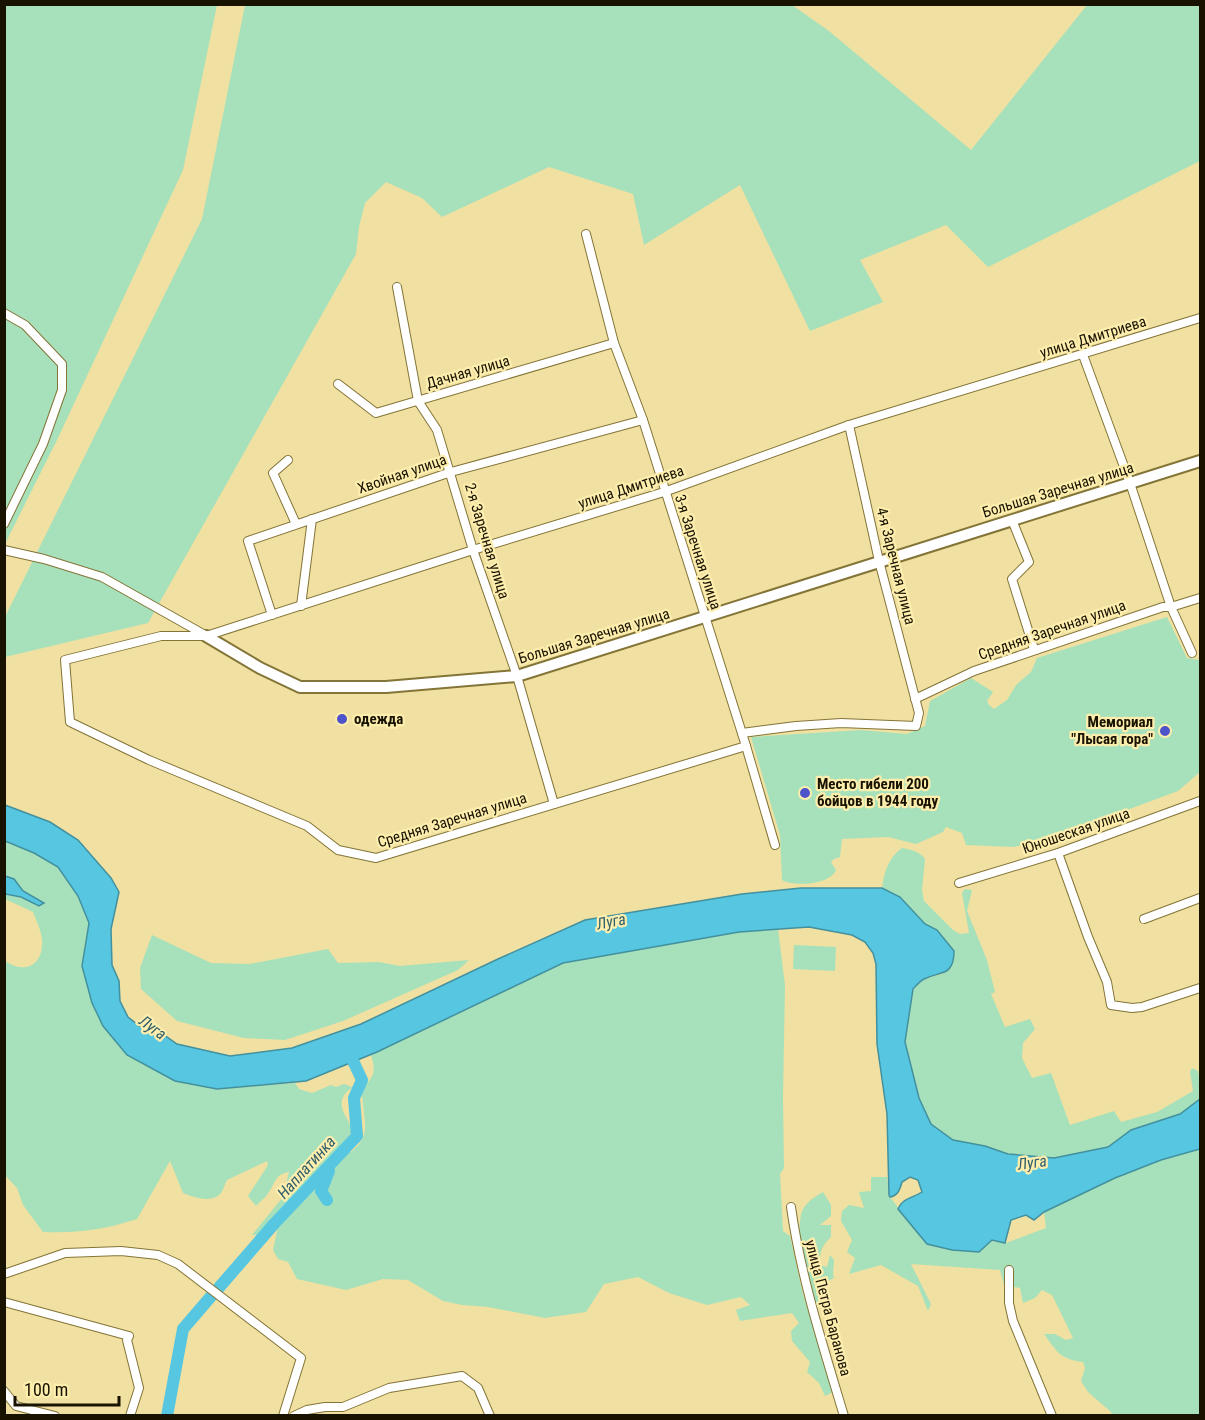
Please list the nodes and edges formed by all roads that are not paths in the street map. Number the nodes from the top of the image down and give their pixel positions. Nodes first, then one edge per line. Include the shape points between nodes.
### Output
1 (586, 234) dead end
2 (397, 287) dead end
3 (4, 313) edge
4 (1200, 318) edge
5 (614, 343) junction
6 (1083, 355) junction
7 (338, 384) dead end
8 (418, 401) junction
9 (643, 420) junction
10 (849, 425) junction
11 (288, 460) dead end
12 (1200, 461) edge
13 (451, 472) junction
14 (1130, 483) junction
15 (664, 492) junction
16 (312, 519) junction
17 (1012, 520) junction
18 (4, 524) edge
19 (296, 524) junction
20 (4, 550) edge
21 (473, 550) junction
22 (879, 561) junction
23 (1200, 598) edge
24 (301, 606) junction
25 (1171, 607) junction
26 (272, 615) junction
27 (706, 617) junction
28 (206, 636) junction
29 (1034, 650) junction
30 (1192, 653) dead end
31 (65, 660) joint
32 (517, 676) junction
33 (915, 699) junction
34 (742, 733) junction
35 (746, 746) junction
36 (1200, 801) edge
37 (554, 804) junction
38 (775, 845) dead end
39 (1058, 853) junction
40 (959, 883) dead end
41 (1200, 898) edge
42 (1144, 919) dead end
43 (1200, 988) edge
44 (791, 1207) dead end
45 (1009, 1270) dead end
46 (4, 1274) edge
47 (4, 1302) edge
48 (4, 1391) edge
49 (344, 1407) junction
50 (55, 1416) edge
51 (130, 1416) edge
52 (283, 1416) edge
53 (294, 1416) edge
54 (346, 1416) edge
55 (490, 1416) edge
56 (844, 1416) edge
57 (1052, 1416) edge

1 - 5 street, 3-я Заречная улица
2 - 8 street, 2-я Заречная улица
3 - 18 street via 25,325 62,364 62,390 43,444
4 - 6 street, улица Дмитриева
5 - 8 street, Дачная улица
5 - 9 street, 3-я Заречная улица
6 - 10 street, улица Дмитриева
6 - 14 street
7 - 8 street, Дачная улица via 376,413
8 - 13 street, 2-я Заречная улица via 437,430
9 - 13 street, Хвойная улица
9 - 15 street, 3-я Заречная улица
10 - 15 street, улица Дмитриева
10 - 22 street, 4-я Заречная улица
11 - 19 street via 273,473
12 - 14 street, Большая Заречная улица
13 - 16 street, Хвойная улица
13 - 21 street, 2-я Заречная улица
14 - 17 street, Большая Заречная улица
14 - 25 street
15 - 21 street, улица Дмитриева
15 - 27 street, 3-я Заречная улица
16 - 19 street, Хвойная улица
16 - 24 street
17 - 22 street, Большая Заречная улица
17 - 29 street via 1029,562 1012,579
19 - 26 street, Хвойная улица via 248,541
20 - 28 street, Большая Заречная улица via 102,577
21 - 24 street, улица Дмитриева
21 - 32 street, 2-я Заречная улица
22 - 27 street, Большая Заречная улица
22 - 33 street, 4-я Заречная улица
23 - 25 street, Средняя Заречная улица
24 - 26 street, улица Дмитриева
25 - 29 street, Средняя Заречная улица
25 - 30 street
26 - 28 street, улица Дмитриева
27 - 32 street, Большая Заречная улица
27 - 34 street, 3-я Заречная улица
28 - 31 street, улица Дмитриева via 161,636
28 - 32 street, Большая Заречная улица via 300,687 386,687
29 - 33 street, Средняя Заречная улица via 974,671
31 - 37 street, Средняя Заречная улица via 70,722 149,760 307,826 338,850 376,858
32 - 37 street, 2-я Заречная улица
33 - 34 street, 4-я Заречная улица via 919,713 916,726 841,723
34 - 35 street, 3-я Заречная улица
35 - 37 street, Средняя Заречная улица
35 - 38 street, 3-я Заречная улица
36 - 39 street, Юношеская улица
39 - 40 street, Юношеская улица
39 - 43 street via 1107,982 1111,1005 1142,1007
41 - 42 street
44 - 56 street, улица Петра Баранова via 804,1280
45 - 57 street via 1013,1321
46 - 52 street via 65,1253 121,1251 158,1255 178,1264 301,1358
47 - 51 street via 129,1336 139,1388
48 - 50 street via 16,1406
49 - 53 street via 307,1410
49 - 54 street
49 - 55 street via 389,1388 462,1376 478,1388

